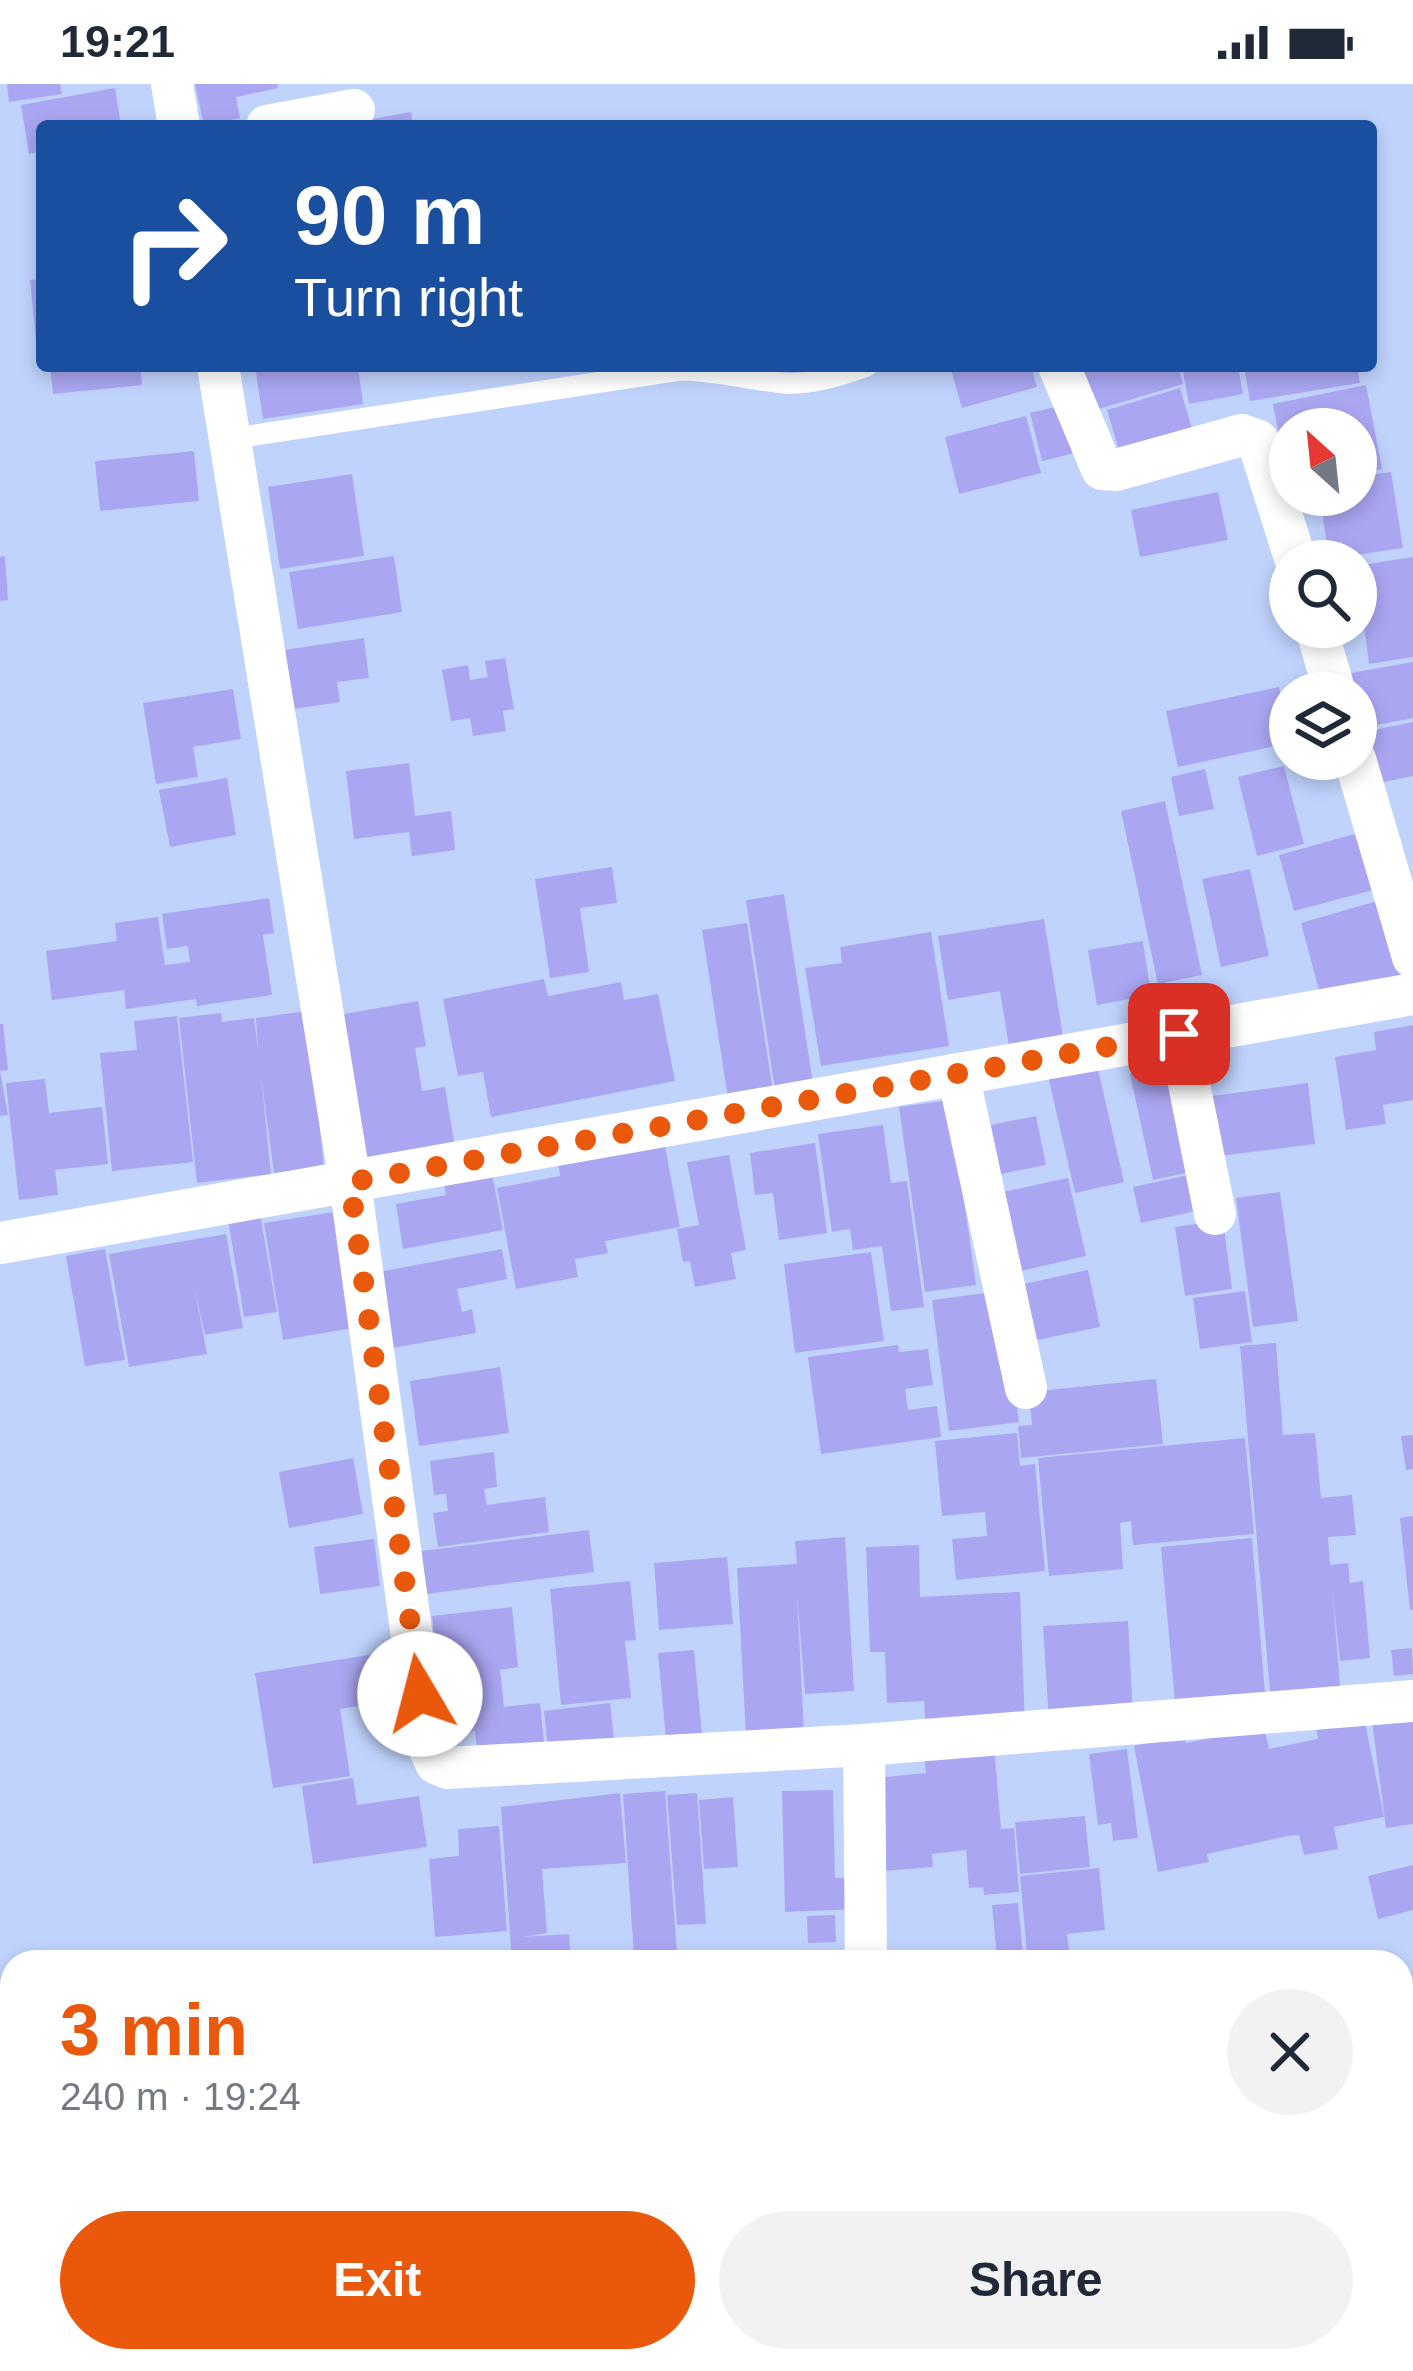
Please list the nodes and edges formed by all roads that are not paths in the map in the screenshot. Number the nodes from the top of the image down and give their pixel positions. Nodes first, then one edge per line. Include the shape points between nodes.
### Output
1 (172, 84) edge
2 (354, 110) dead end
3 (178, 120) edge
4 (300, 120) edge
5 (219, 372) edge
6 (667, 372) edge
7 (724, 372) edge
8 (849, 372) edge
9 (1062, 372) edge
10 (230, 439) junction
11 (1289, 540) edge
12 (1360, 780) edge
13 (1413, 957) edge
14 (1413, 994) edge
15 (1179, 1034) junction
16 (958, 1074) junction
17 (350, 1182) junction
18 (1215, 1214) dead end
19 (0, 1243) edge
20 (1025, 1388) dead end
21 (1413, 1701) edge
22 (864, 1745) junction
23 (866, 1950) edge

1 - 3 street
2 - 4 street
5 - 10 street
6 - 10 lane
7 - 8 lane via 786,383
9 - 11 street via 1102,469 1242,435 1258,441
10 - 17 street
12 - 13 street
14 - 15 street
15 - 16 street
15 - 18 street
16 - 17 street
16 - 20 street
17 - 19 street
17 - 22 street via 426,1740 436,1763
21 - 22 street
22 - 23 street

